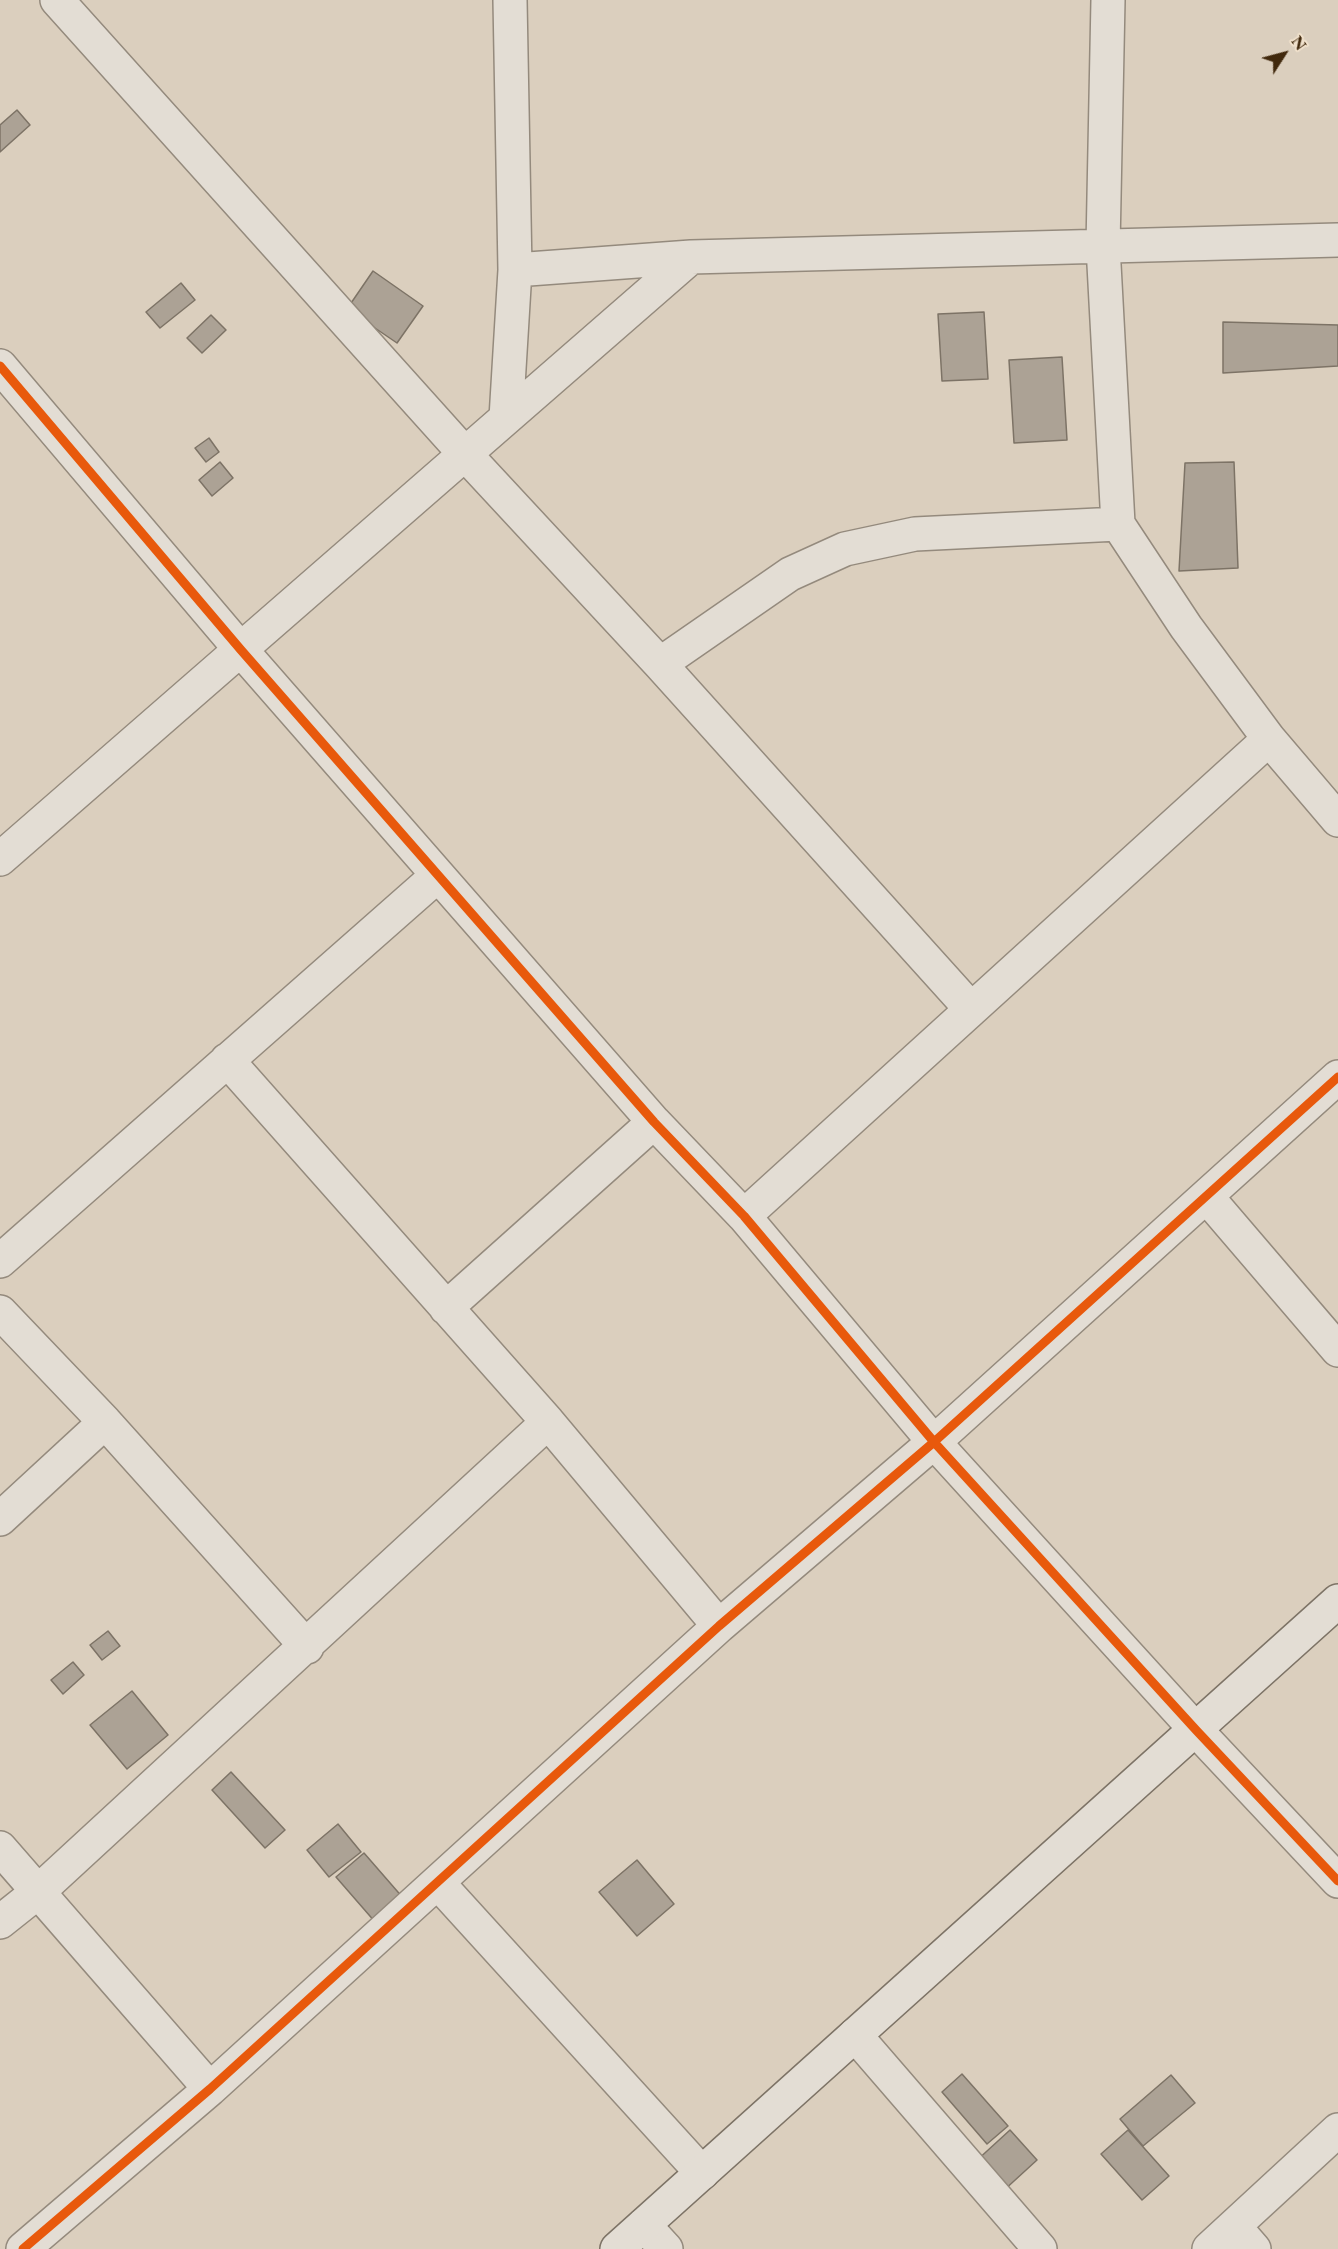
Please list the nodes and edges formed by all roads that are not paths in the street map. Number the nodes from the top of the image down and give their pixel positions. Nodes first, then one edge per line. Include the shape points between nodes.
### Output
1 (57, 0) edge
2 (510, 0) edge
3 (1108, 0) edge
4 (1338, 240) edge
5 (1103, 246) junction
6 (691, 257) junction
7 (515, 270) junction
8 (0, 366) edge
9 (506, 418) junction
10 (465, 454) junction
11 (1118, 524) junction
12 (241, 650) junction
13 (660, 664) junction
14 (1269, 739) junction
15 (1338, 820) edge
16 (0, 859) edge
17 (437, 876) junction
18 (971, 1009) junction
19 (227, 1060) junction
20 (1338, 1077) edge
21 (654, 1122) junction
22 (1207, 1197) junction
23 (744, 1216) junction
24 (0, 1261) edge
25 (446, 1308) junction
26 (0, 1312) edge
27 (1338, 1350) edge
28 (105, 1422) junction
29 (548, 1422) junction
30 (934, 1442) junction
31 (0, 1519) edge
32 (1338, 1601) edge
33 (719, 1626) junction
34 (307, 1647) junction
35 (1196, 1730) junction
36 (0, 1848) edge
37 (1338, 1881) edge
38 (439, 1884) junction
39 (39, 1892) junction
40 (0, 1922) edge
41 (855, 2035) junction
42 (210, 2089) junction
43 (1338, 2130) edge
44 (702, 2173) junction
45 (644, 2225) junction
46 (1244, 2237) edge
47 (23, 2249) edge
48 (617, 2249) edge
49 (666, 2249) edge
50 (1040, 2249) edge
51 (1209, 2249) edge

1 - 10 street
2 - 7 street
3 - 5 street
4 - 5 street
5 - 6 street
5 - 11 street
6 - 7 street
6 - 9 street
7 - 9 street
8 - 12 street
9 - 10 street
10 - 12 street
10 - 13 street
11 - 13 street via 915,534 845,549 790,574
11 - 14 street via 1186,627
12 - 16 street
12 - 17 street
13 - 18 street
14 - 15 street
14 - 18 street
17 - 19 street
17 - 21 street
18 - 23 street
19 - 24 street
19 - 25 street
20 - 22 street
21 - 23 street
21 - 25 street
22 - 27 street
22 - 30 street
23 - 30 street
25 - 29 street
26 - 28 street
28 - 31 street
28 - 34 street
29 - 33 street
29 - 34 street
30 - 33 street
30 - 35 street
32 - 35 street
33 - 38 street
34 - 39 street
35 - 37 street
35 - 41 street
36 - 39 street
38 - 42 street
38 - 44 street
39 - 40 street
39 - 42 street
41 - 44 street
41 - 50 street
42 - 47 street
43 - 46 street
44 - 45 street
45 - 48 street
45 - 49 street
46 - 51 street

